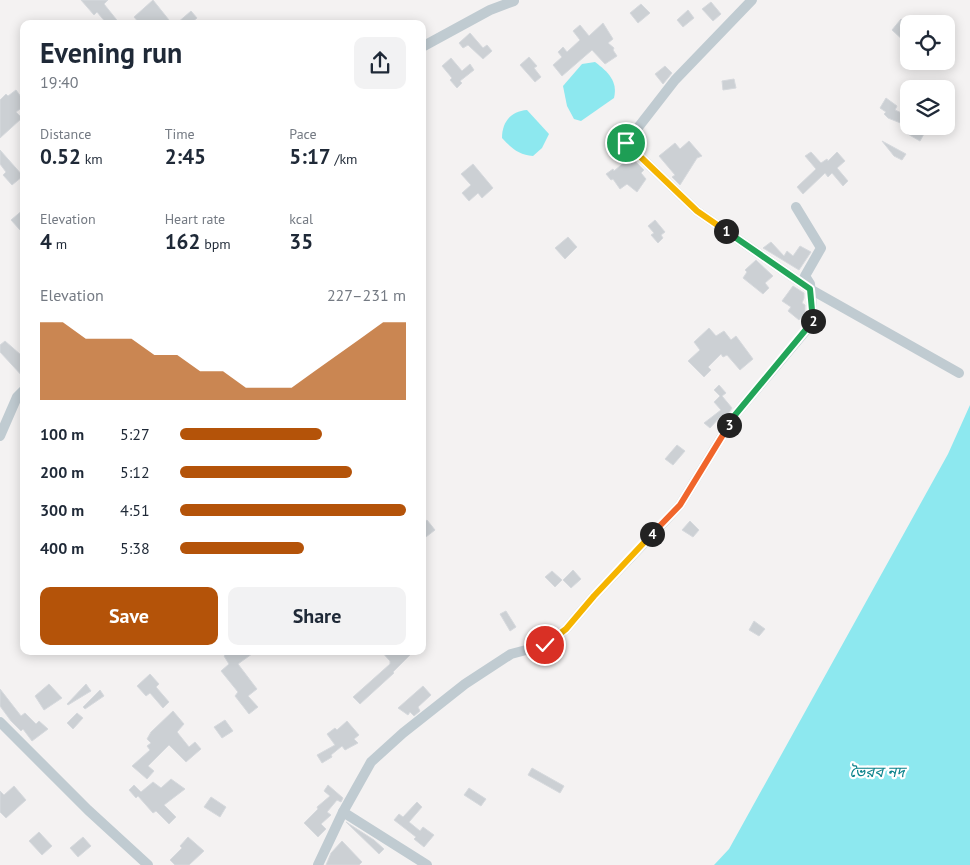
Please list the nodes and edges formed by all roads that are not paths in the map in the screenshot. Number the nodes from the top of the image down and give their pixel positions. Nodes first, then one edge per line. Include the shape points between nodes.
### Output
1 (752, 0) edge
2 (514, 1) edge
3 (426, 46) edge
4 (796, 207) dead end
5 (810, 289) junction
6 (959, 373) dead end
7 (20, 395) edge
8 (0, 436) edge
9 (0, 722) edge
10 (343, 812) junction
11 (148, 865) edge
12 (318, 865) edge
13 (427, 865) edge

1 - 5 street via 675,80 626,143 697,211
2 - 3 street via 490,10
4 - 5 street via 821,248 805,276
5 - 6 street
5 - 10 street via 813,322 735,415 674,511 566,629 545,645 511,654 465,684 370,762
7 - 8 street
9 - 11 street
10 - 12 street
10 - 13 street

